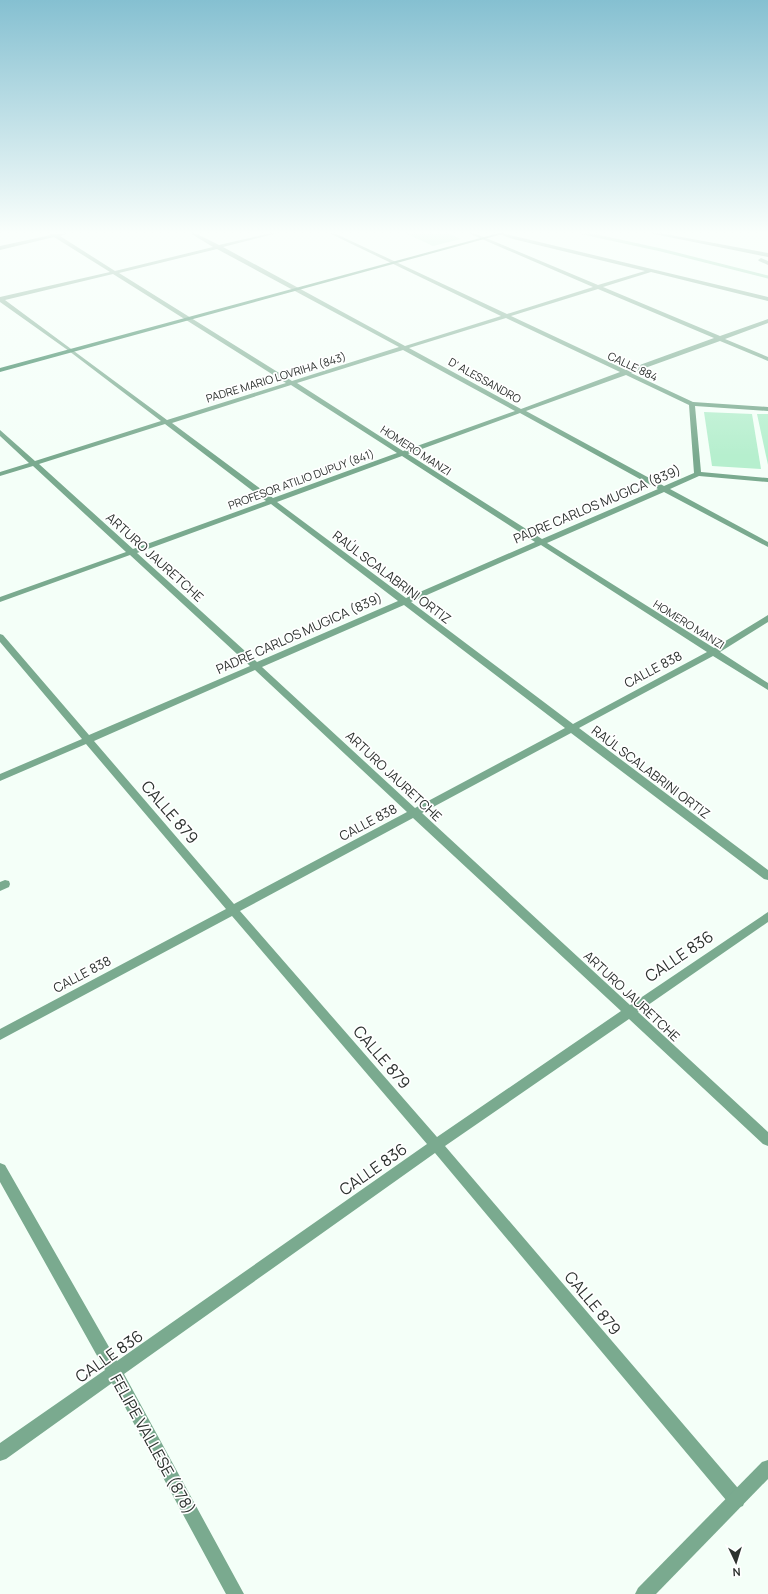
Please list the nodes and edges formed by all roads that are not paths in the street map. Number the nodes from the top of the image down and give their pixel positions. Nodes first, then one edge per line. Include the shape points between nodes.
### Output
1 (12, 307) edge
2 (170, 307) edge
3 (227, 307) edge
4 (330, 307) edge
5 (488, 307) edge
6 (528, 307) edge
7 (646, 307) edge
8 (504, 315) junction
9 (187, 318) junction
10 (768, 321) edge
11 (720, 339) junction
12 (404, 348) junction
13 (71, 350) junction
14 (768, 359) edge
15 (0, 370) edge
16 (623, 373) junction
17 (290, 382) junction
18 (692, 404) junction
19 (768, 410) edge
20 (520, 412) junction
21 (165, 422) junction
22 (0, 432) edge
23 (402, 454) junction
24 (35, 464) junction
25 (0, 474) edge
26 (698, 474) junction
27 (768, 480) edge
28 (664, 488) junction
29 (272, 502) junction
30 (539, 542) junction
31 (768, 545) edge
32 (130, 552) junction
33 (0, 600) edge
34 (404, 601) junction
35 (768, 618) edge
36 (0, 637) edge
37 (714, 652) junction
38 (256, 666) junction
39 (768, 687) edge
40 (572, 728) junction
41 (87, 741) junction
42 (0, 778) edge
43 (415, 813) junction
44 (768, 876) edge
45 (232, 909) junction
46 (768, 916) edge
47 (629, 1011) junction
48 (0, 1035) edge
49 (768, 1140) edge
50 (436, 1145) junction
51 (0, 1169) edge
52 (115, 1373) junction
53 (0, 1453) edge
54 (768, 1468) edge
55 (737, 1500) junction
56 (235, 1594) edge
57 (644, 1594) edge

1 - 13 street, RAÚL SCALABRINI ORTIZ
2 - 9 street, HOMERO MANZI
3 - 9 main road
4 - 12 street, D' ALESSANDRO
5 - 8 street, CALLE 884
6 - 8 street, PADRE MARIO LOVRIHA (843)
7 - 11 street
8 - 12 street, PADRE MARIO LOVRIHA (843)
8 - 16 street, CALLE 884
9 - 13 main road
9 - 17 street, HOMERO MANZI
10 - 11 street, PROFESOR ATILIO DUPUY (841)
11 - 14 street
11 - 16 street, PROFESOR ATILIO DUPUY (841)
12 - 17 street, PADRE MARIO LOVRIHA (843)
12 - 20 street, D' ALESSANDRO
13 - 15 main road
13 - 21 street, RAÚL SCALABRINI ORTIZ
16 - 18 street, CALLE 884
16 - 20 street, PROFESOR ATILIO DUPUY (841)
17 - 21 street, PADRE MARIO LOVRIHA (843)
17 - 23 street, HOMERO MANZI
18 - 19 street, CALLE 884
18 - 26 street
20 - 23 street, PROFESOR ATILIO DUPUY (841)
20 - 28 street, D' ALESSANDRO
21 - 24 street, PADRE MARIO LOVRIHA (843)
21 - 29 street, RAÚL SCALABRINI ORTIZ
22 - 24 street, ARTURO JAURETCHE
23 - 29 street, PROFESOR ATILIO DUPUY (841)
23 - 30 street, HOMERO MANZI
24 - 25 street, PADRE MARIO LOVRIHA (843)
24 - 32 street, ARTURO JAURETCHE
26 - 27 street
26 - 28 street, PADRE CARLOS MUGICA (839)
28 - 30 street, PADRE CARLOS MUGICA (839)
28 - 31 street, D' ALESSANDRO
29 - 32 street, PROFESOR ATILIO DUPUY (841)
29 - 34 street, RAÚL SCALABRINI ORTIZ
30 - 34 street, PADRE CARLOS MUGICA (839)
30 - 37 street, HOMERO MANZI
32 - 33 street, PROFESOR ATILIO DUPUY (841)
32 - 38 street, ARTURO JAURETCHE
34 - 38 street, PADRE CARLOS MUGICA (839)
34 - 40 street, RAÚL SCALABRINI ORTIZ
35 - 37 street, CALLE 838
36 - 41 street, CALLE 879
37 - 39 street, HOMERO MANZI
37 - 40 street, CALLE 838
38 - 41 street, PADRE CARLOS MUGICA (839)
38 - 43 street, ARTURO JAURETCHE
40 - 43 street, CALLE 838
40 - 44 street, RAÚL SCALABRINI ORTIZ
41 - 42 street, PADRE CARLOS MUGICA (839)
41 - 45 street, CALLE 879
43 - 45 street, CALLE 838
43 - 47 street, ARTURO JAURETCHE
45 - 48 street, CALLE 838
45 - 50 street, CALLE 879
46 - 47 street, CALLE 836
47 - 49 street, ARTURO JAURETCHE
47 - 50 street, CALLE 836
50 - 52 street, CALLE 836
50 - 55 street, CALLE 879
51 - 52 street, FELIPE VALLESE (878)
52 - 53 street, CALLE 836
52 - 56 street, FELIPE VALLESE (878)
54 - 55 street
55 - 57 street

